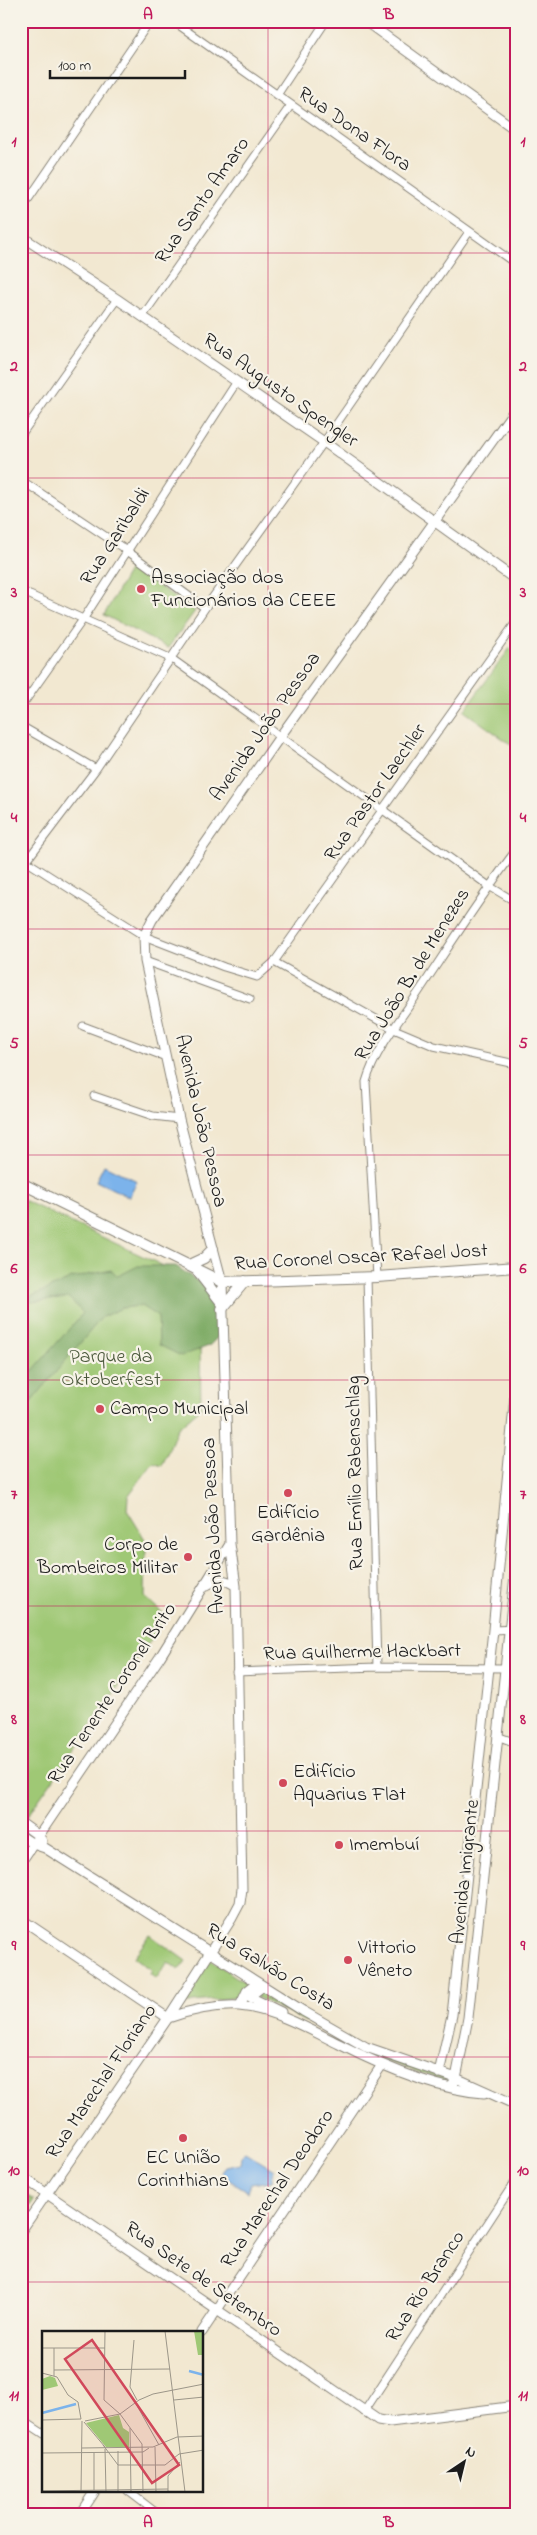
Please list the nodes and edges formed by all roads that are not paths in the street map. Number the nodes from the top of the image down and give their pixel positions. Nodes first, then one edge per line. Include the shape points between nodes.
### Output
1 (150, 21) edge
2 (173, 21) edge
3 (326, 21) edge
4 (365, 21) edge
5 (277, 95) junction
6 (291, 105) junction
7 (516, 130) edge
8 (21, 210) edge
9 (469, 232) junction
10 (21, 236) edge
11 (516, 264) edge
12 (118, 299) junction
13 (142, 317) junction
14 (236, 383) junction
15 (516, 408) edge
16 (21, 435) edge
17 (324, 442) junction
18 (21, 480) edge
19 (435, 521) junction
20 (126, 550) junction
21 (516, 580) edge
22 (21, 591) edge
23 (205, 608) junction
24 (84, 618) junction
25 (516, 622) edge
26 (172, 659) junction
27 (21, 707) edge
28 (21, 726) edge
29 (279, 738) junction
30 (96, 769) junction
31 (384, 810) junction
32 (516, 850) edge
33 (26, 861) junction
34 (21, 868) edge
35 (489, 886) junction
36 (516, 902) edge
37 (144, 936) junction
38 (145, 961) junction
39 (274, 962) junction
40 (250, 999) dead end
41 (83, 1026) dead end
42 (394, 1029) junction
43 (166, 1057) junction
44 (516, 1064) edge
45 (94, 1096) dead end
46 (179, 1119) junction
47 (21, 1183) edge
48 (213, 1249) junction
49 (191, 1266) junction
50 (516, 1267) edge
51 (372, 1277) junction
52 (245, 1281) junction
53 (222, 1282) junction
54 (222, 1306) junction
55 (516, 1385) edge
56 (230, 1544) junction
57 (516, 1566) edge
58 (206, 1585) junction
59 (236, 1586) junction
60 (513, 1629) edge
61 (493, 1630) junction
62 (488, 1667) junction
63 (377, 1668) junction
64 (505, 1668) junction
65 (236, 1672) junction
66 (497, 1736) junction
67 (516, 1743) edge
68 (21, 1822) edge
69 (21, 1836) edge
70 (39, 1836) junction
71 (33, 1844) junction
72 (45, 1848) junction
73 (21, 1862) edge
74 (21, 1919) edge
75 (209, 1951) junction
76 (260, 1984) junction
77 (240, 2006) junction
78 (168, 2018) junction
79 (321, 2033) junction
80 (382, 2065) junction
81 (439, 2073) junction
82 (456, 2078) junction
83 (450, 2087) junction
84 (489, 2093) junction
85 (516, 2105) edge
86 (21, 2176) edge
87 (516, 2180) edge
88 (46, 2194) junction
89 (21, 2231) edge
90 (217, 2311) junction
91 (203, 2331) edge
92 (516, 2406) edge
93 (364, 2412) junction
94 (21, 2419) edge
95 (42, 2433) edge
96 (94, 2492) edge
97 (129, 2492) edge
98 (80, 2514) edge
99 (158, 2514) edge

1 - 8 street
2 - 5 street, Rua Dona Flora
3 - 5 street
4 - 7 street
5 - 6 street, Rua Dona Flora
6 - 9 street, Rua Dona Flora
6 - 13 street, Rua Santo Amaro
9 - 11 street, Rua Dona Flora
9 - 17 street
10 - 12 street, Rua Augusto Spengler
12 - 13 street, Rua Augusto Spengler
12 - 16 street
13 - 14 street, Rua Augusto Spengler
14 - 17 street, Rua Augusto Spengler
14 - 20 street, Rua Garibaldi
15 - 19 street, Avenida João Pessoa
17 - 19 street, Rua Augusto Spengler
17 - 23 street
18 - 20 street
19 - 21 street, Rua Augusto Spengler
19 - 29 street, Avenida João Pessoa
20 - 23 street
20 - 24 street, Rua Garibaldi
22 - 24 street
23 - 26 street
24 - 26 street
24 - 27 street, Rua Garibaldi
25 - 31 street, Rua Pastor Laechler
26 - 29 street
26 - 30 street
28 - 30 street
29 - 31 street
29 - 37 street, Avenida João Pessoa
30 - 33 street
31 - 35 street
31 - 39 street, Rua Pastor Laechler
32 - 35 street, Rua João B. de Menezes
33 - 34 street
33 - 37 street
35 - 36 street
35 - 42 street, Rua João B. de Menezes
37 - 38 street, Avenida João Pessoa
37 - 39 street, Rua Pastor Laechler via 257,977
38 - 40 street
38 - 43 street, Avenida João Pessoa
39 - 42 street
41 - 43 street
42 - 44 street via 434,1046
42 - 51 street, Rua João B. de Menezes via 366,1082
43 - 46 street, Avenida João Pessoa
45 - 46 street via 154,1116
46 - 48 street, Avenida João Pessoa
47 - 49 main road, Rua Coronel Oscar Rafael Jost
48 - 49 main road
48 - 53 street, Avenida João Pessoa
49 - 53 main road, Rua Coronel Oscar Rafael Jost
49 - 54 main road
50 - 51 main road, Rua Coronel Oscar Rafael Jost
51 - 52 main road, Rua Coronel Oscar Rafael Jost
51 - 63 street, Rua Emílio Rabenschlag
52 - 53 main road, Rua Coronel Oscar Rafael Jost
52 - 54 main road
53 - 54 street, Avenida João Pessoa
54 - 56 street, Avenida João Pessoa
55 - 61 street, Avenida Imigrante
56 - 58 street, Rua Tenente Coronel Brito
56 - 59 street, Avenida João Pessoa
57 - 60 street, Avenida Imigrante
58 - 59 street via 220,1579
58 - 70 street, Rua Tenente Coronel Brito
59 - 65 street, Avenida João Pessoa
60 - 61 street
60 - 64 street, Avenida Imigrante
61 - 62 street, Avenida Imigrante
62 - 63 street, Rua Guilherme Hackbart
62 - 64 street
62 - 81 street, Avenida Imigrante via 452,2015
63 - 65 street, Rua Guilherme Hackbart
64 - 66 street, Avenida Imigrante
65 - 75 street, Avenida João Pessoa via 242,1889 237,1910
66 - 67 street
66 - 82 street, Avenida Imigrante via 468,2018
68 - 70 street
69 - 71 street, Rua Galvão Costa
70 - 71 street, Rua Tenente Coronel Brito
70 - 72 street
71 - 72 street, Rua Galvão Costa
71 - 73 street, Rua Tenente Coronel Brito
72 - 75 street, Rua Galvão Costa
74 - 78 street
75 - 76 street, Rua Galvão Costa
75 - 78 street, Rua Marechal Floriano
76 - 77 street via 248,1991
76 - 79 street via 252,1996 254,2000
76 - 81 street, Rua Galvão Costa via 366,2047
77 - 78 street, Rua Galvão Costa via 194,2010
77 - 79 street, Rua Galvão Costa via 272,2014
78 - 88 street, Rua Marechal Floriano
79 - 80 street, Rua Galvão Costa
80 - 83 street, Rua Galvão Costa
80 - 90 street, Rua Marechal Deodoro
81 - 82 street, Rua Galvão Costa
82 - 83 street
82 - 84 street, Rua Galvão Costa
83 - 84 street, Rua Galvão Costa
84 - 85 street, Rua Galvão Costa
86 - 88 street, Rua Sete de Setembro
87 - 93 street, Rua Rio Branco
88 - 89 street, Rua Marechal Floriano
88 - 90 street, Rua Sete de Setembro
90 - 91 street, Rua Marechal Deodoro
90 - 93 street, Rua Sete de Setembro
92 - 93 street, Rua Sete de Setembro via 390,2422
94 - 95 street
96 - 98 street
97 - 99 street

